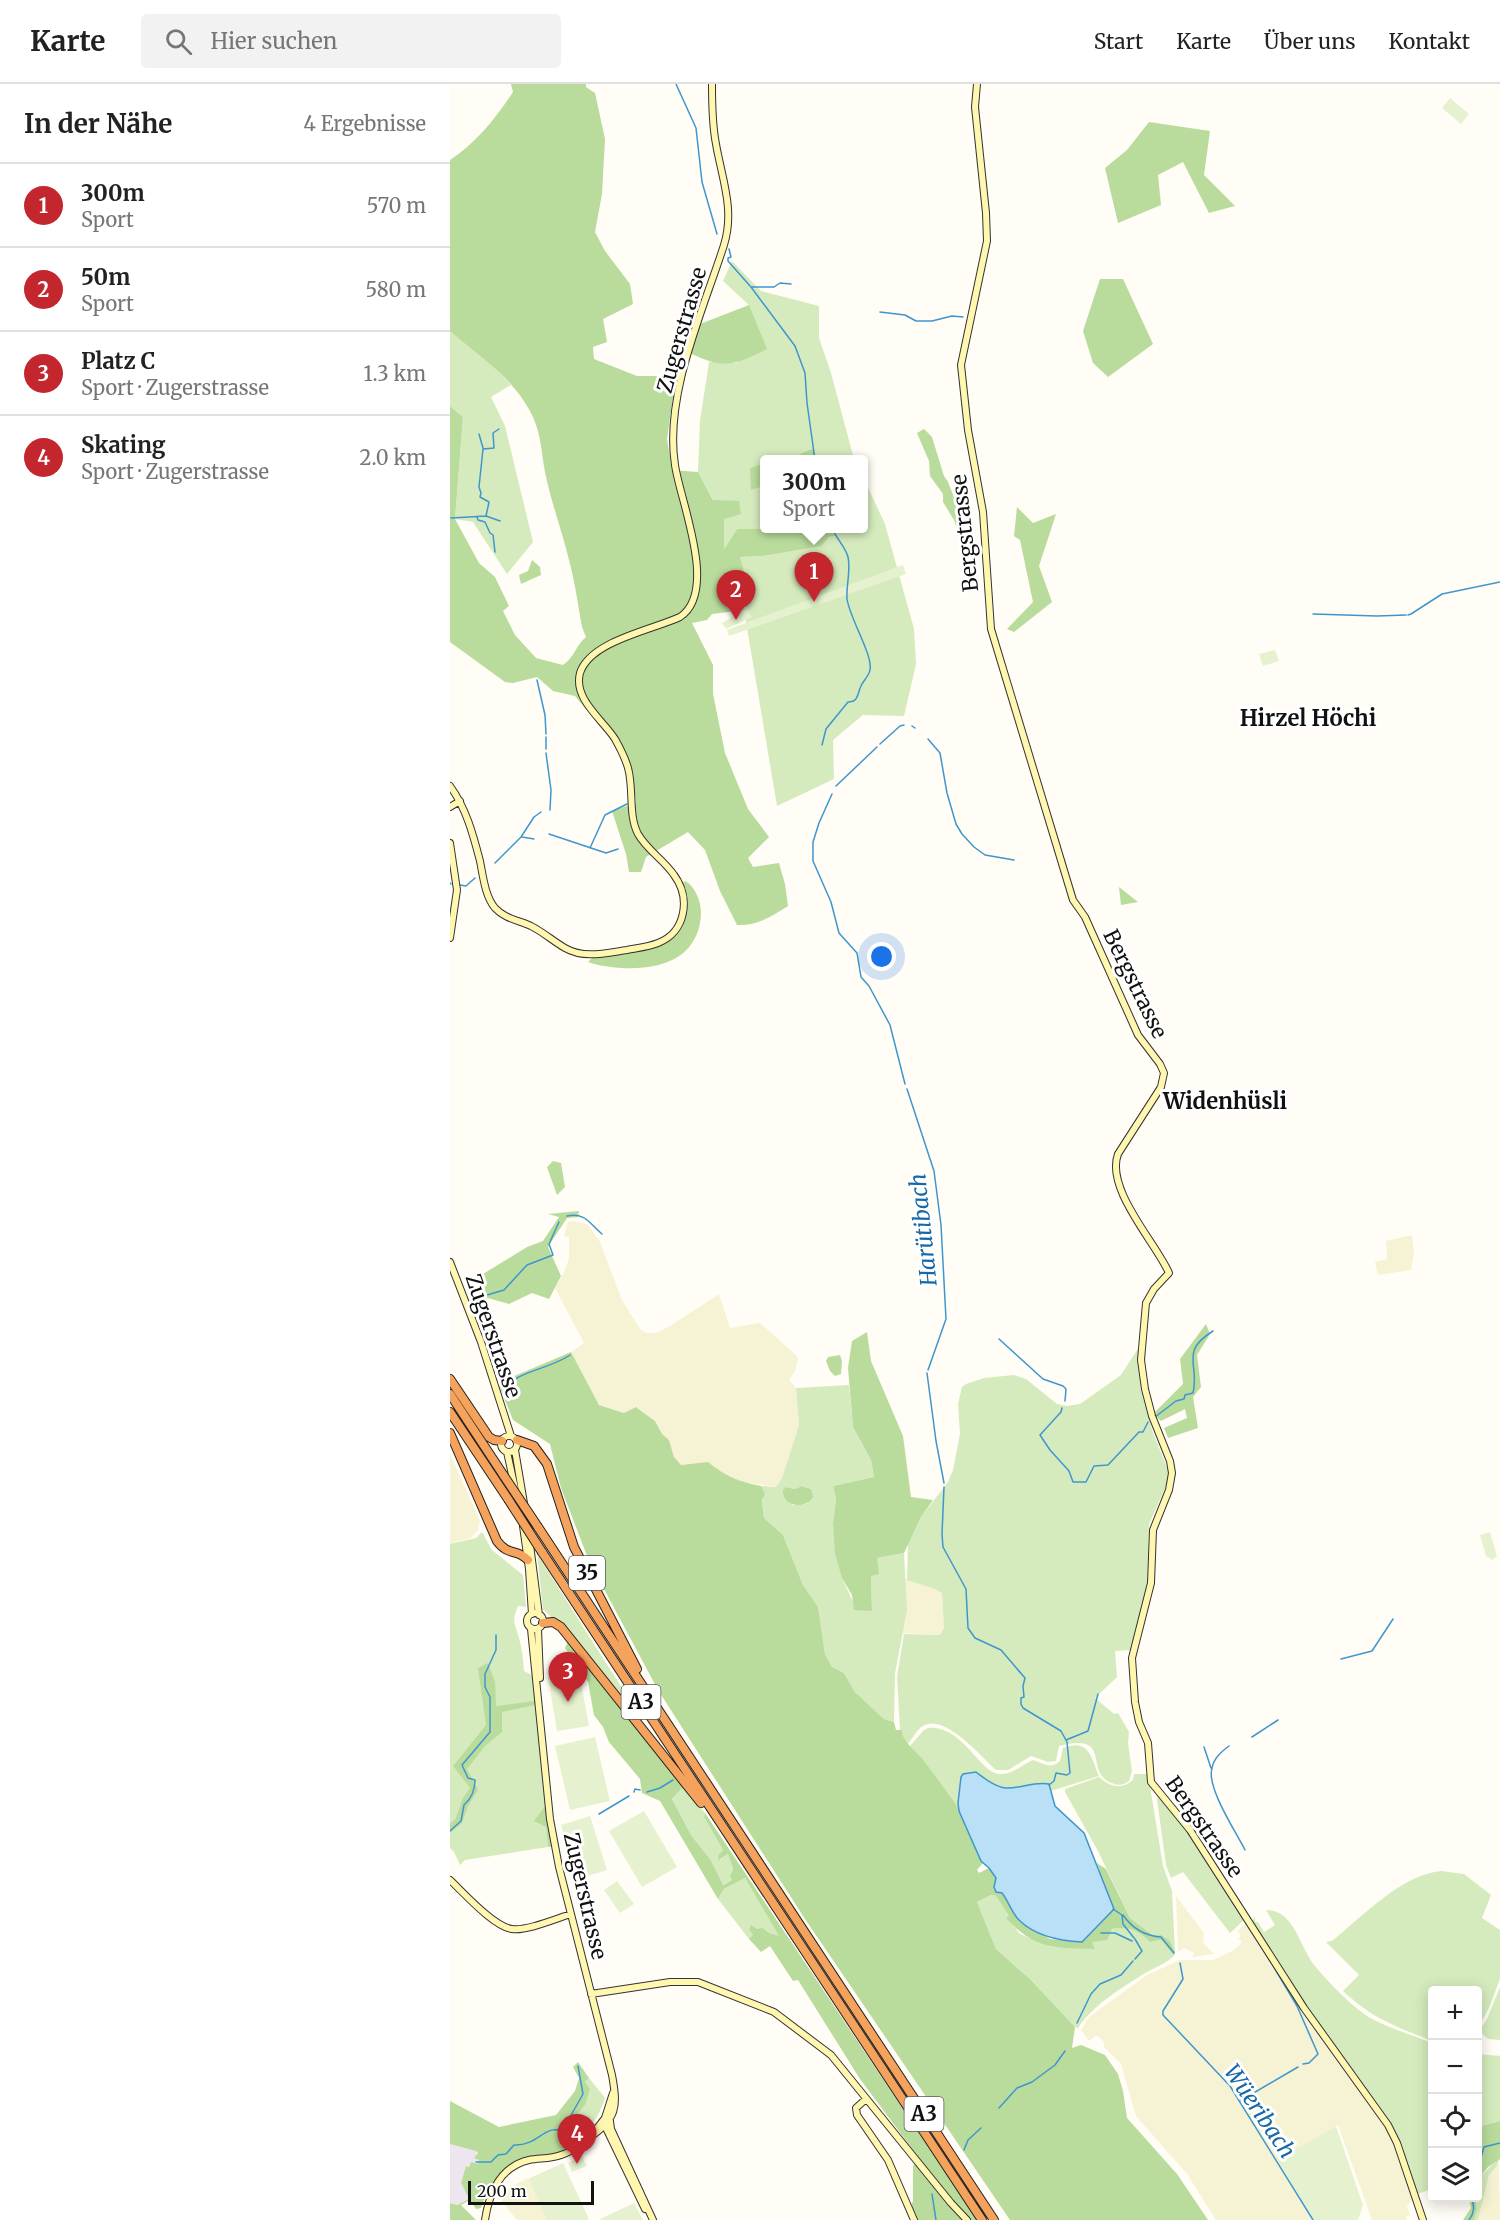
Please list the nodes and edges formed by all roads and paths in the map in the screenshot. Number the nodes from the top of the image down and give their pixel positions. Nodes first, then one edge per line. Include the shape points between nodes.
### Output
1 (712, 84) edge
2 (977, 84) edge
3 (450, 786) edge
4 (460, 801) junction
5 (450, 807) edge
6 (450, 843) edge
7 (450, 938) edge
8 (450, 1262) edge
9 (450, 1379) edge
10 (450, 1394) edge
11 (450, 1412) edge
12 (450, 1433) edge
13 (510, 1441) junction
14 (507, 1452) junction
15 (528, 1560) junction
16 (537, 1622) junction
17 (660, 1712) junction
18 (739, 1851) junction
19 (450, 1880) edge
20 (571, 1914) junction
21 (591, 1994) junction
22 (866, 2099) junction
23 (607, 2125) junction
24 (485, 2220) edge
25 (652, 2220) edge
26 (914, 2220) edge
27 (967, 2220) edge
28 (982, 2220) edge
29 (994, 2220) edge
30 (1423, 2220) edge

1 - 4 street, Zugerstrasse via 714,135 729,224 681,378 674,443 676,473 696,552 693,598 680,617 599,650 588,660 579,679 584,696 626,760 637,831 680,884 684,903 678,926 667,939 650,946 583,954 508,918 488,895 474,835
2 - 30 street, Bergstrasse via 975,107 987,241 962,365 968,430 983,512 993,637 1073,900 1085,917 1138,1035 1164,1073 1161,1087 1118,1154 1116,1165 1133,1214 1169,1273 1146,1303 1142,1345 1145,1389 1155,1428 1170,1461 1172,1478 1153,1530 1151,1583 1132,1653 1137,1717 1148,1743 1151,1782 1190,1830 1304,2008 1388,2125
3 - 4 street, Zugerstrasse
4 - 5 street
6 - 7 street via 457,890
8 - 13 street, Zugerstrasse via 478,1334
9 - 13 highway via 489,1437
10 - 17 highway, A3, bridge
11 - 18 highway, A3, bridge
12 - 15 highway via 497,1541 508,1552 522,1554
13 - 14 street
13 - 14 street, Zugerstrasse via 501,1446
13 - 16 street, Zugerstrasse via 527,1521
13 - 17 highway, 35 via 534,1446 549,1469 574,1547
14 - 15 street, Zugerstrasse
15 - 16 street, Zugerstrasse
16 - 18 highway via 551,1621 560,1626
16 - 20 street, Zugerstrasse via 550,1819
17 - 29 highway, A3
18 - 28 highway, A3
19 - 20 street via 509,1929
20 - 21 street, Zugerstrasse
21 - 22 street via 670,1982 698,1982 786,2019 831,2055
21 - 23 street, Zugerstrasse via 614,2089 615,2106
22 - 26 street via 856,2108 857,2115 888,2160
22 - 27 street
23 - 24 street via 567,2153 526,2161 509,2171 492,2191
23 - 25 street

